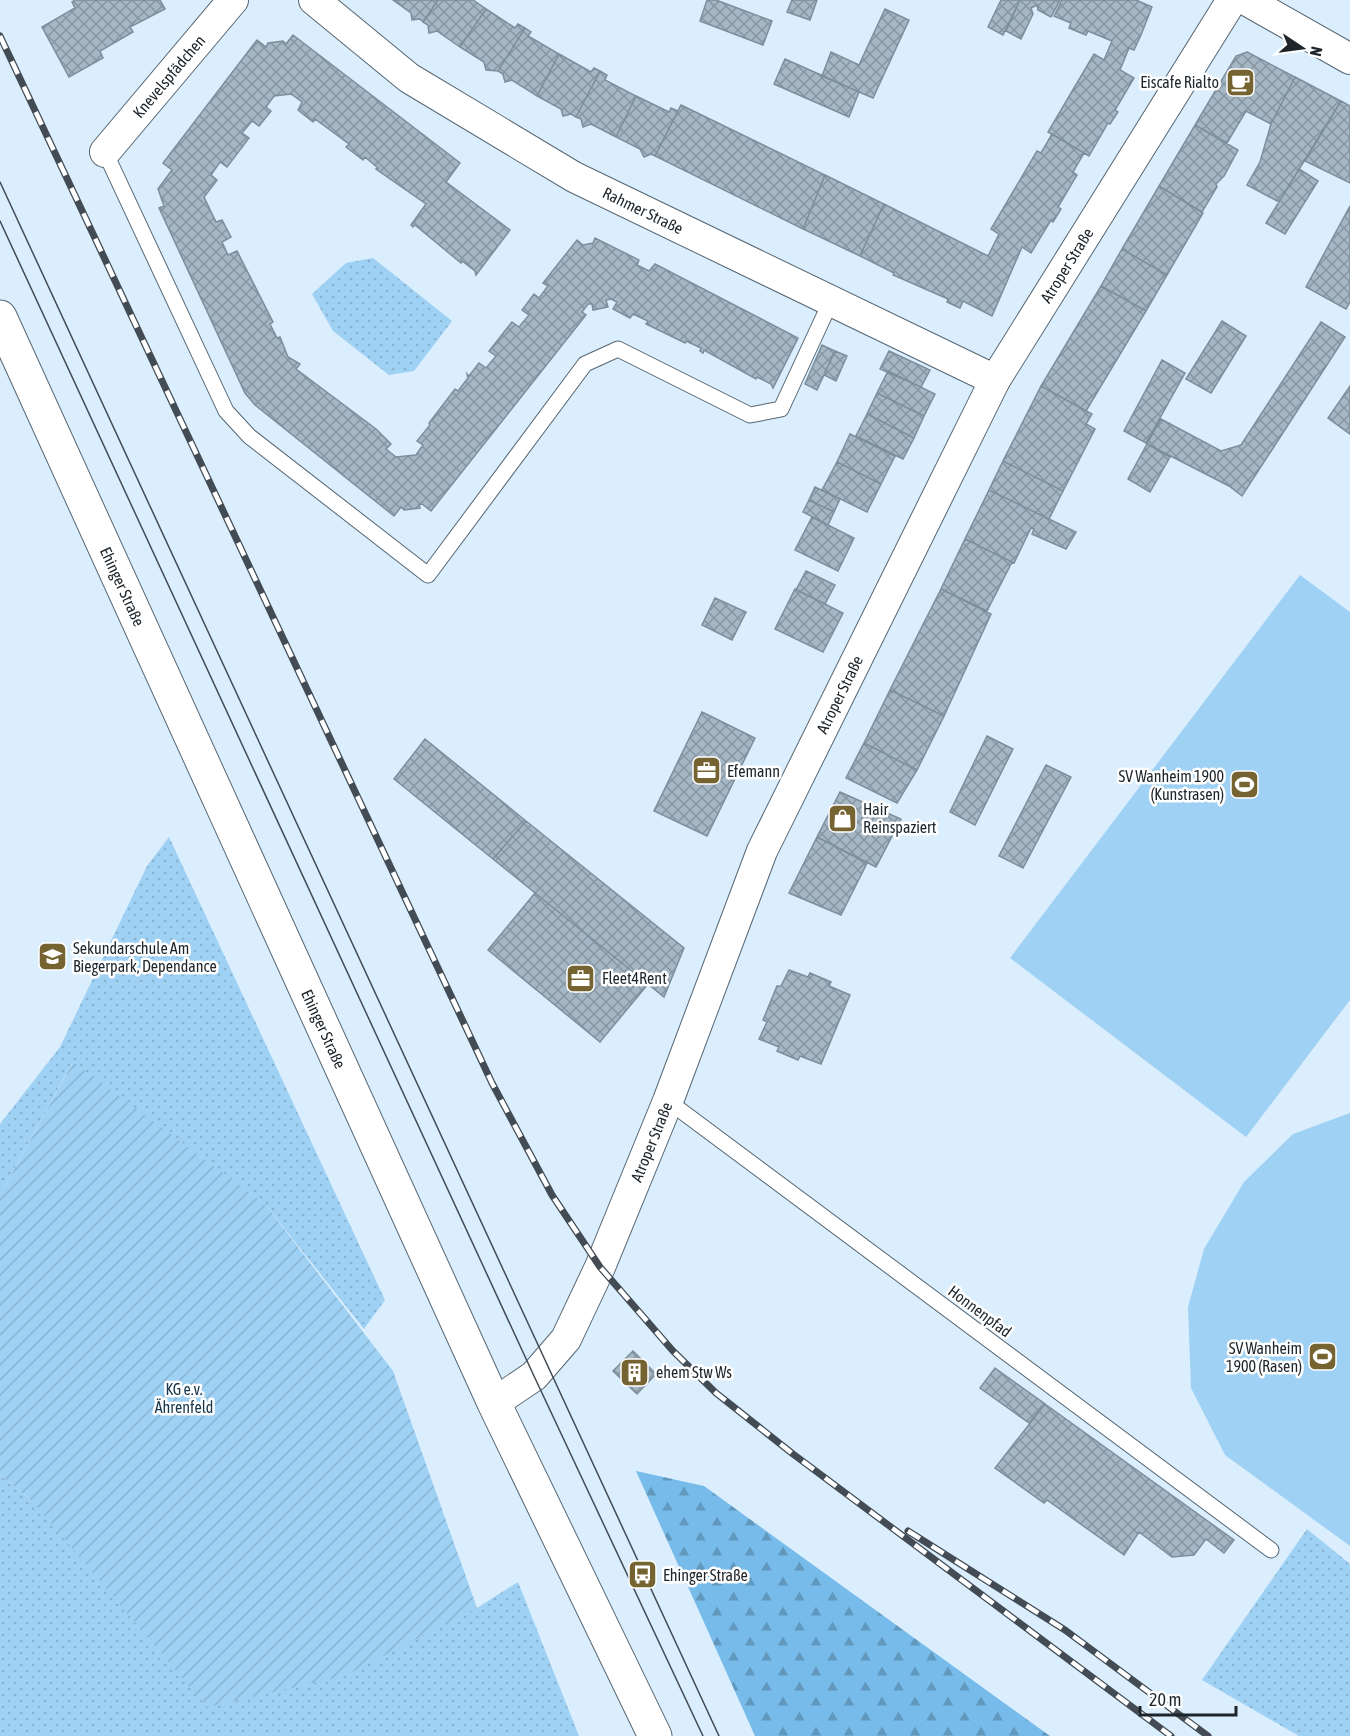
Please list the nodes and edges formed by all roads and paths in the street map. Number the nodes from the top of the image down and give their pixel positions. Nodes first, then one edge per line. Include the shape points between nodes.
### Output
1 (233, 0) edge
2 (314, 0) edge
3 (1232, 0) edge
4 (1246, 0) edge
5 (1350, 59) edge
6 (105, 152) joint
7 (831, 301) junction
8 (0, 317) edge
9 (995, 380) junction
10 (668, 1101) junction
11 (494, 1403) junction
12 (1271, 1550) dead end
13 (655, 1736) edge

1 - 6 street, Knevelspfädchen
2 - 7 street, Rahmer Straße via 409,78 574,177
3 - 9 street, Atroper Straße
4 - 5 street
6 - 7 lane via 226,411 249,436 428,575 585,364 618,349 750,415 781,409
7 - 9 street, Rahmer Straße
8 - 11 street, Ehinger Straße
9 - 10 street, Atroper Straße via 762,850
10 - 11 street, Atroper Straße via 566,1339 534,1376
10 - 12 lane, Honnenpfad
11 - 13 street, Ehinger Straße

